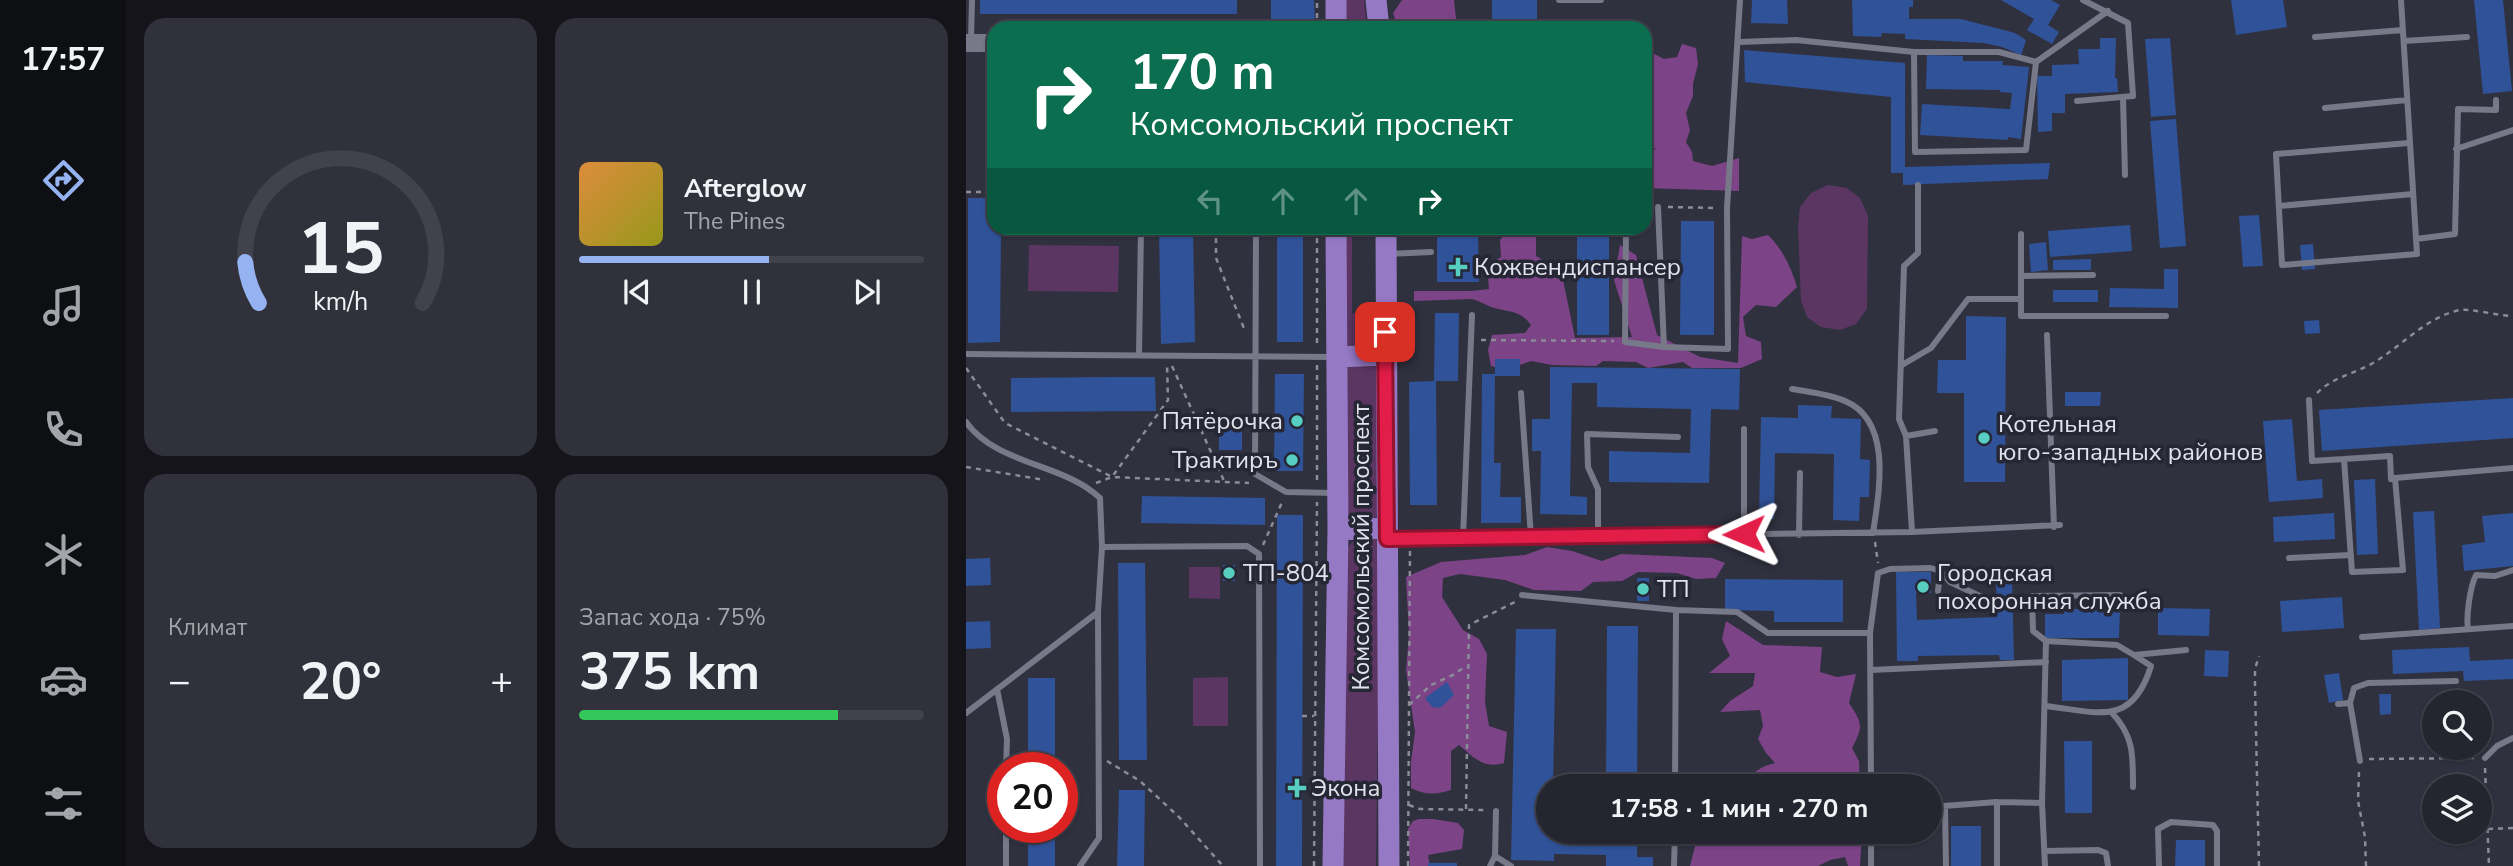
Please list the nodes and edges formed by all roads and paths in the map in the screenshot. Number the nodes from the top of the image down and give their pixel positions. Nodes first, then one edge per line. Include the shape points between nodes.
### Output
1 (972, 0) edge
2 (1317, 0) edge
3 (1336, 0) edge
4 (1376, 0) edge
5 (1559, 0) edge
6 (1601, 0) edge
7 (1740, 0) edge
8 (2401, 0) edge
9 (2086, 1) edge
10 (2108, 11) junction
11 (1316, 21) edge
12 (1336, 21) edge
13 (1378, 21) edge
14 (2403, 30) junction
15 (2315, 37) dead end
16 (2466, 37) dead end
17 (2404, 40) junction
18 (1739, 42) junction
19 (969, 43) edge
20 (987, 43) edge
21 (1914, 52) junction
22 (2036, 62) junction
23 (2123, 97) junction
24 (2407, 100) junction
25 (2496, 100) dead end
26 (2077, 101) dead end
27 (2325, 108) dead end
28 (2513, 130) edge
29 (2409, 143) junction
30 (2456, 149) junction
31 (2125, 175) dead end
32 (1917, 185) dead end
33 (966, 192) edge
34 (987, 192) edge
35 (2413, 194) junction
36 (1658, 206) joint
37 (2279, 206) junction
38 (1727, 208) junction
39 (2021, 234) dead end
40 (1141, 235) edge
41 (1216, 235) edge
42 (1256, 235) edge
43 (1318, 235) edge
44 (1336, 235) edge
45 (1386, 235) edge
46 (1626, 235) edge
47 (2416, 239) junction
48 (1431, 252) dead end
49 (1386, 254) junction
50 (2093, 275) dead end
51 (2022, 276) junction
52 (2021, 299) junction
53 (1472, 315) dead end
54 (2166, 316) dead end
55 (2513, 316) edge
56 (1246, 333) dead end
57 (2047, 335) dead end
58 (1470, 340) junction
59 (1625, 342) junction
60 (1664, 347) junction
61 (966, 354) edge
62 (1139, 355) junction
63 (1385, 355) junction
64 (1167, 356) junction
65 (1327, 357) junction
66 (1256, 358) junction
67 (1902, 365) junction
68 (966, 368) edge
69 (1792, 389) dead end
70 (1521, 393) dead end
71 (2309, 400) joint
72 (966, 422) edge
73 (1744, 429) dead end
74 (1935, 431) dead end
75 (1906, 436) junction
76 (1678, 437) dead end
77 (2344, 459) junction
78 (966, 467) edge
79 (2513, 468) edge
80 (1800, 473) dead end
81 (1112, 477) junction
82 (2395, 478) junction
83 (1047, 480) dead end
84 (1225, 483) junction
85 (1269, 484) junction
86 (1087, 486) junction
87 (1327, 488) junction
88 (1286, 492) junction
89 (1387, 528) junction
90 (1338, 530) junction
91 (1912, 532) junction
92 (1873, 533) junction
93 (1744, 534) junction
94 (1799, 535) junction
95 (1531, 537) junction
96 (1598, 537) junction
97 (1463, 538) junction
98 (1102, 547) junction
99 (1259, 554) junction
100 (2351, 555) junction
101 (2289, 558) dead end
102 (2513, 570) edge
103 (1940, 571) junction
104 (1878, 573) junction
105 (1938, 591) dead end
106 (1522, 595) joint
107 (2120, 595) dead end
108 (1984, 598) dead end
109 (1676, 610) junction
110 (1098, 612) junction
111 (2513, 626) edge
112 (2468, 629) junction
113 (1870, 633) junction
114 (2362, 637) dead end
115 (2046, 641) junction
116 (2186, 650) dead end
117 (2134, 654) junction
118 (2259, 656) dead end
119 (2046, 662) junction
120 (1468, 665) junction
121 (1871, 670) junction
122 (2456, 681) dead end
123 (997, 689) junction
124 (2350, 703) junction
125 (2338, 704) dead end
126 (1409, 705) dead end
127 (2046, 706) junction
128 (966, 713) edge
129 (2112, 713) junction
130 (1302, 716) dead end
131 (1314, 716) junction
132 (2513, 738) edge
133 (2492, 751) edge
134 (1007, 752) edge
135 (1100, 757) junction
136 (2422, 757) edge
137 (2360, 761) junction
138 (1675, 774) edge
139 (1871, 774) edge
140 (2133, 787) dead end
141 (1997, 802) junction
142 (2042, 803) junction
143 (1408, 804) dead end
144 (1945, 807) joint
145 (1466, 809) junction
146 (1496, 811) joint
147 (2513, 828) edge
148 (2492, 829) edge
149 (1006, 843) edge
150 (1675, 844) edge
151 (1871, 844) edge
152 (2488, 844) edge
153 (2045, 851) junction
154 (1495, 856) junction
155 (1006, 866) edge
156 (1080, 866) edge
157 (1223, 866) edge
158 (1260, 866) edge
159 (1314, 866) edge
160 (1333, 866) edge
161 (1389, 866) edge
162 (1490, 866) edge
163 (1511, 866) edge
164 (1674, 866) edge
165 (1871, 866) edge
166 (1946, 866) edge
167 (1997, 866) edge
168 (2045, 866) edge
169 (2108, 866) edge
170 (2159, 866) edge
171 (2217, 866) edge
172 (2259, 866) edge
173 (2366, 866) edge
174 (2489, 866) edge

1 - 19 lane
2 - 11 path
3 - 12 main road
4 - 13 main road
5 - 6 lane
7 - 18 lane
8 - 14 lane
9 - 10 lane
10 - 22 lane
10 - 23 lane via 2128,23 2133,96
14 - 15 lane
14 - 17 lane
16 - 17 lane
17 - 24 lane
18 - 21 lane via 1796,40
18 - 38 lane
19 - 20 main road
21 - 22 lane via 1999,52
21 - 22 lane via 1915,152 2026,150
23 - 26 lane
23 - 31 lane
24 - 27 lane
24 - 29 lane
25 - 30 lane via 2496,110 2458,109
28 - 30 lane
29 - 35 lane
29 - 37 lane via 2276,154
30 - 47 lane via 2455,234
32 - 67 lane via 1918,253 1904,266
33 - 34 path
35 - 37 lane
35 - 47 lane
36 - 38 path
36 - 60 lane
37 - 47 lane via 2282,265 2417,254
38 - 60 lane via 1728,349
39 - 51 lane
40 - 62 lane
41 - 56 path via 1216,258
42 - 66 lane
43 - 65 path
44 - 65 main road, Комсомольский проспект
45 - 49 main road, Комсомольский проспект
46 - 59 lane
48 - 49 lane
49 - 63 main road, Комсомольский проспект
50 - 51 lane
51 - 52 lane
52 - 54 lane via 2021,316
52 - 67 lane via 1968,299 1931,348
53 - 58 lane
55 - 71 path via 2463,309 2439,316 2385,356 2326,384
57 - 91 lane via 2057,526
58 - 59 path
58 - 97 lane
59 - 60 lane
61 - 62 lane
62 - 64 lane
63 - 65 main road
63 - 89 main road, Комсомольский проспект
64 - 66 lane
64 - 81 path via 1168,400
64 - 84 path
65 - 66 lane
65 - 87 main road, Комсомольский проспект
65 - 87 path
66 - 85 lane via 1255,474
67 - 75 lane via 1899,419
68 - 81 path via 1005,424
69 - 92 lane via 1846,401 1872,424 1881,464
70 - 95 lane
71 - 77 lane via 2312,461
72 - 86 lane via 975,435 1002,450
73 - 93 lane
74 - 75 lane
75 - 91 lane
76 - 96 lane via 1587,434 1588,467 1598,489
77 - 82 lane via 2390,456 2391,479
77 - 100 lane
78 - 83 path
79 - 82 lane
80 - 94 lane
81 - 84 path
81 - 86 path
82 - 100 lane via 2403,570 2352,572
84 - 85 path
85 - 88 lane
86 - 98 lane via 1100,498
87 - 88 lane
87 - 89 path via 1374,512
87 - 90 main road, Комсомольский проспект
87 - 131 path
88 - 99 path
89 - 90 main road
89 - 97 lane
89 - 161 main road, Комсомольский проспект
90 - 160 main road, Комсомольский проспект
91 - 92 lane
92 - 94 lane
92 - 104 path
93 - 94 lane
93 - 96 lane
95 - 96 lane
95 - 97 lane
98 - 99 lane via 1247,546
98 - 110 lane
99 - 158 lane
100 - 101 lane
102 - 112 lane via 2495,576 2476,575
103 - 104 lane via 1890,569
103 - 105 lane
103 - 108 lane via 1950,582
104 - 113 lane
106 - 109 lane
106 - 120 path via 1469,625
107 - 115 lane via 2032,596 2033,631
109 - 113 lane via 1737,612 1768,633
109 - 138 lane
110 - 123 lane
110 - 135 lane
111 - 112 lane
112 - 114 lane
113 - 121 lane
115 - 117 lane via 2117,645
115 - 119 lane
116 - 117 lane
117 - 129 lane via 2151,666 2146,681 2132,704
118 - 172 path via 2255,669
119 - 121 lane
119 - 127 lane
120 - 126 path via 1431,685
120 - 145 path
121 - 139 lane
122 - 124 lane via 2368,683 2354,688
123 - 128 lane
123 - 134 lane
124 - 125 lane
124 - 137 lane
127 - 129 lane
127 - 142 lane
129 - 140 lane via 2124,725 2133,754
130 - 131 path
131 - 159 path
132 - 133 lane
135 - 156 lane via 1099,838
135 - 157 path via 1140,781
136 - 137 path
137 - 173 path via 2358,801
141 - 142 lane
141 - 144 lane
141 - 167 lane
142 - 153 lane
143 - 145 path via 1420,809
144 - 166 lane
145 - 146 path
146 - 154 lane
147 - 148 path
149 - 155 lane
150 - 164 lane
151 - 165 lane
152 - 174 path
153 - 168 lane
153 - 169 lane via 2098,850 2106,853
154 - 162 lane
154 - 163 lane
170 - 171 lane via 2158,829 2171,822 2213,825

